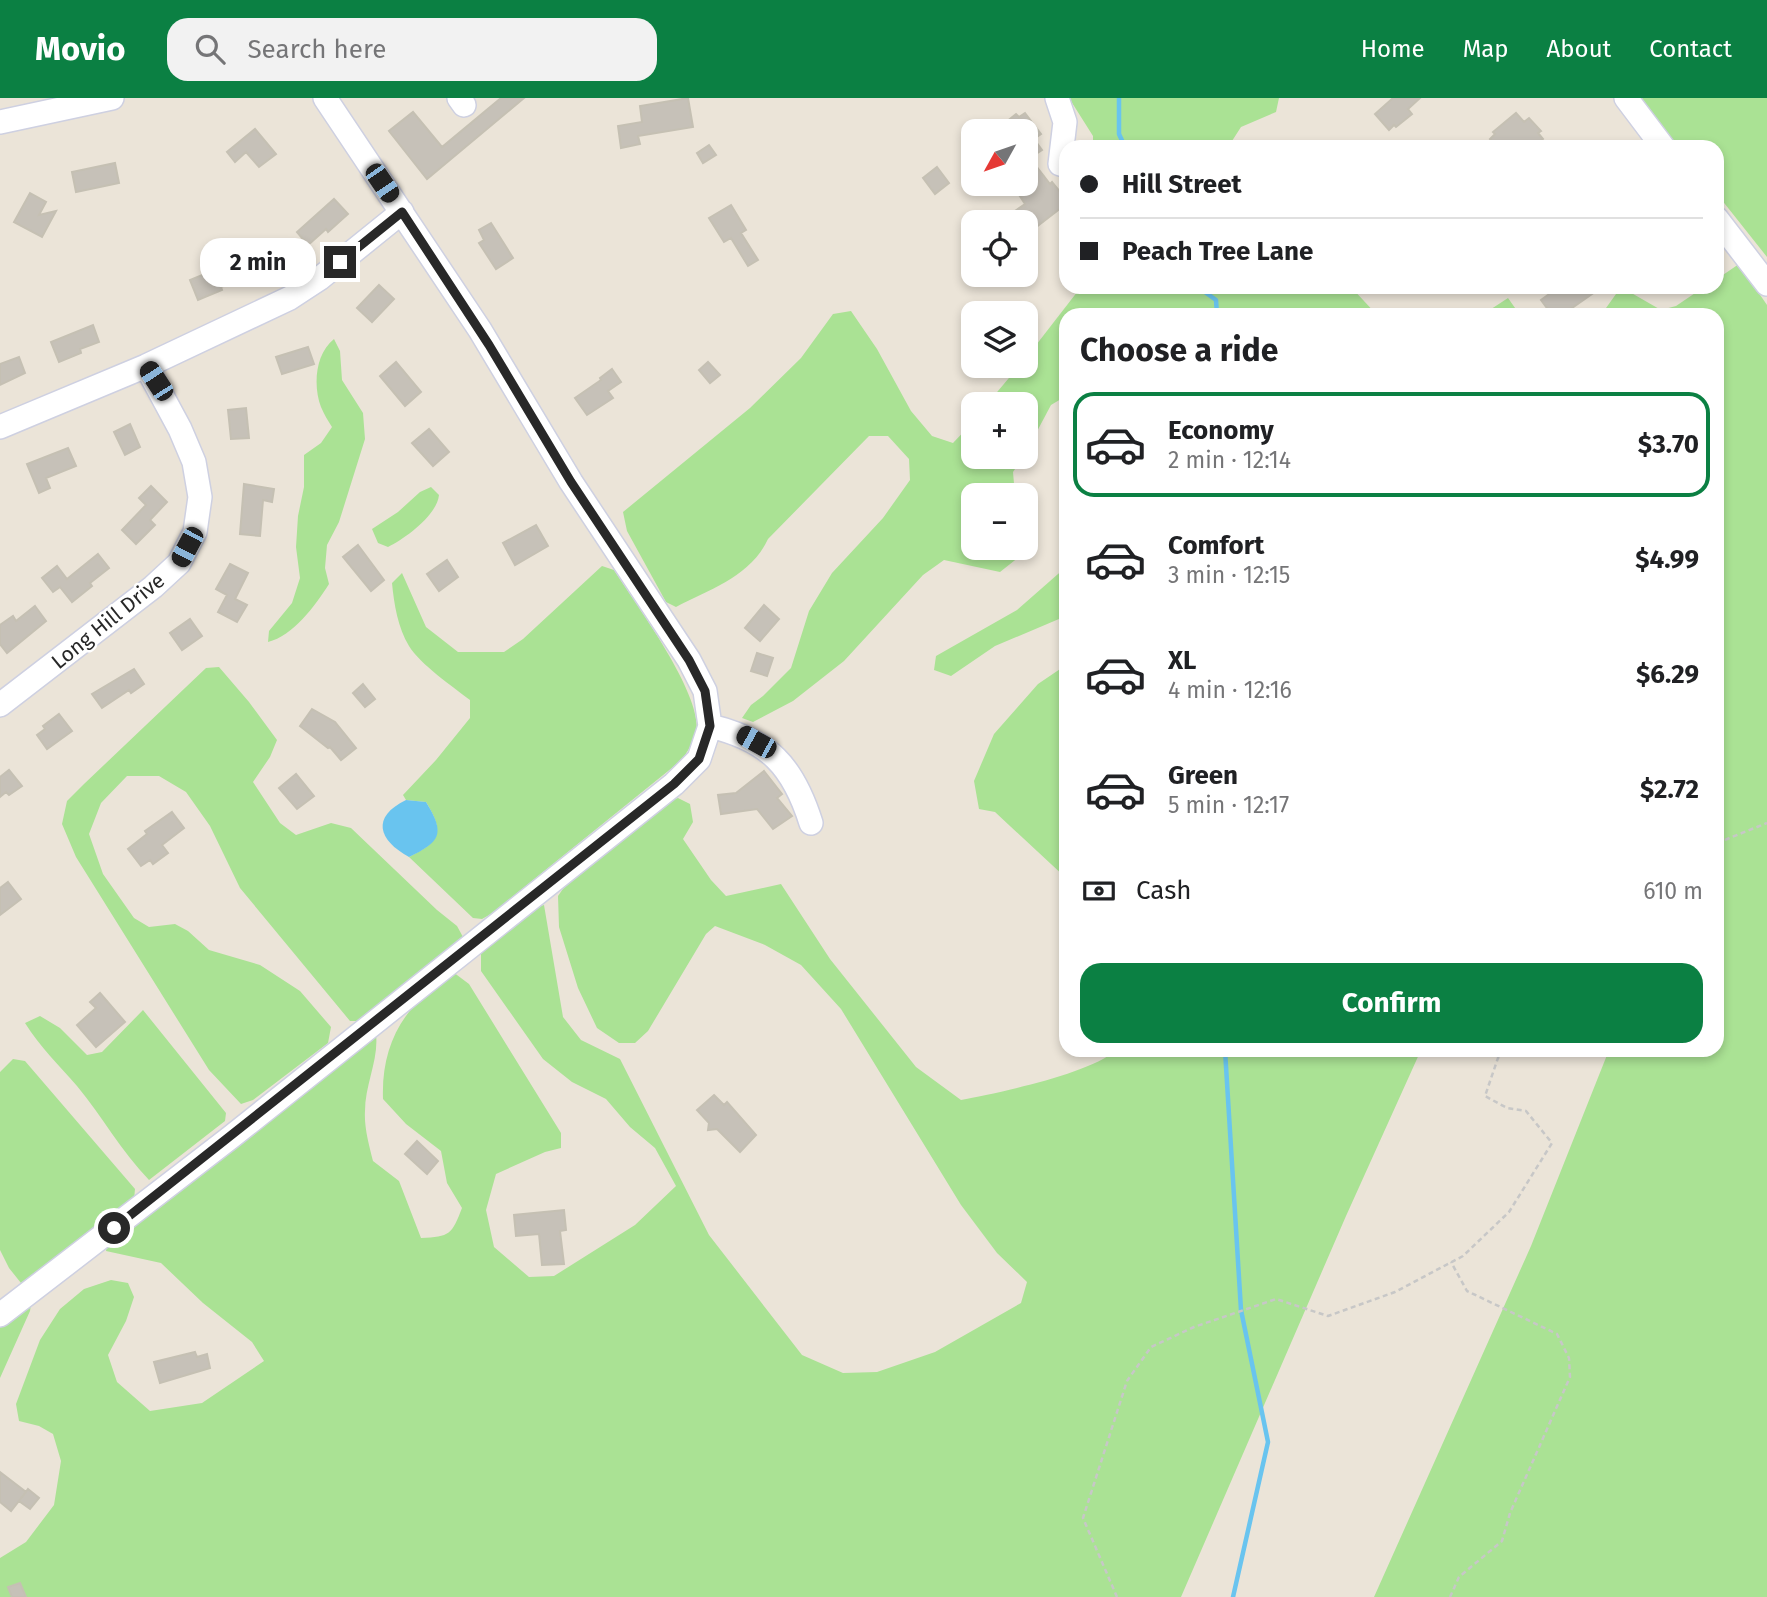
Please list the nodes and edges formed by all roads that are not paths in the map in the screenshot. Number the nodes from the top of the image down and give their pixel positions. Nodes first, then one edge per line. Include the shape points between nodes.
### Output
1 (112, 98) edge
2 (325, 98) edge
3 (1057, 98) edge
4 (1626, 98) edge
5 (0, 122) edge
6 (1063, 140) edge
7 (1658, 140) edge
8 (402, 212) junction
9 (1724, 228) edge
10 (1767, 284) edge
11 (146, 366) junction
12 (0, 427) edge
13 (0, 705) edge
14 (710, 726) junction
15 (811, 823) dead end
16 (0, 1315) edge

1 - 5 street
2 - 8 street
3 - 6 street via 1065,122
4 - 7 street
8 - 11 street via 290,298
8 - 14 street via 689,660 705,691
9 - 10 street
11 - 12 street
11 - 13 street, Long Hill Drive via 194,462 200,497 195,532 179,563 153,587
14 - 15 street via 738,732 780,762 795,780
14 - 16 street via 699,759 674,784

